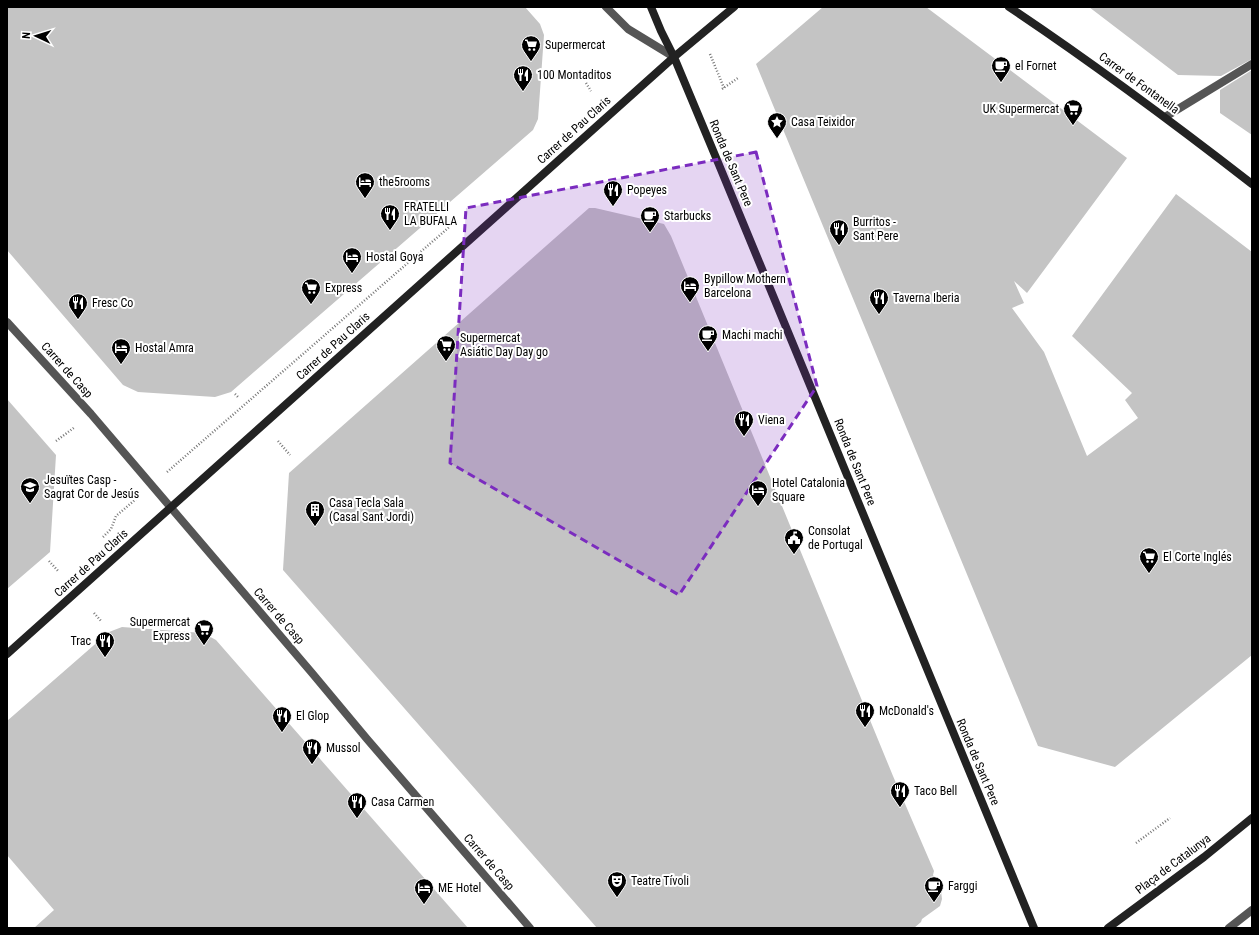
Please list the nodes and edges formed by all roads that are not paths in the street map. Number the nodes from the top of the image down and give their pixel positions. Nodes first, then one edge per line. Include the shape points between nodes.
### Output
1 (606, 7) edge
2 (651, 7) edge
3 (734, 7) edge
4 (1009, 7) edge
5 (674, 57) junction
6 (1252, 64) edge
7 (1165, 117) junction
8 (1252, 184) edge
9 (7, 322) edge
10 (170, 507) junction
11 (7, 654) edge
12 (1252, 818) edge
13 (1252, 910) edge
14 (530, 928) edge
15 (1034, 928) edge
16 (1108, 928) edge
17 (1229, 928) edge

1 - 5 street via 628,30
2 - 5 main road, Ronda de Sant Pere
3 - 5 main road, Carrer de Pau Claris
4 - 7 main road, Carrer de Fontanella via 1077,52
5 - 10 main road, Carrer de Pau Claris
5 - 15 main road, Ronda de Sant Pere
6 - 7 street
7 - 8 main road, Carrer de Fontanella
9 - 10 street, Carrer de Casp via 91,414
10 - 11 main road, Carrer de Pau Claris
10 - 14 street, Carrer de Casp
12 - 16 main road, Plaça de Catalunya
13 - 17 street

